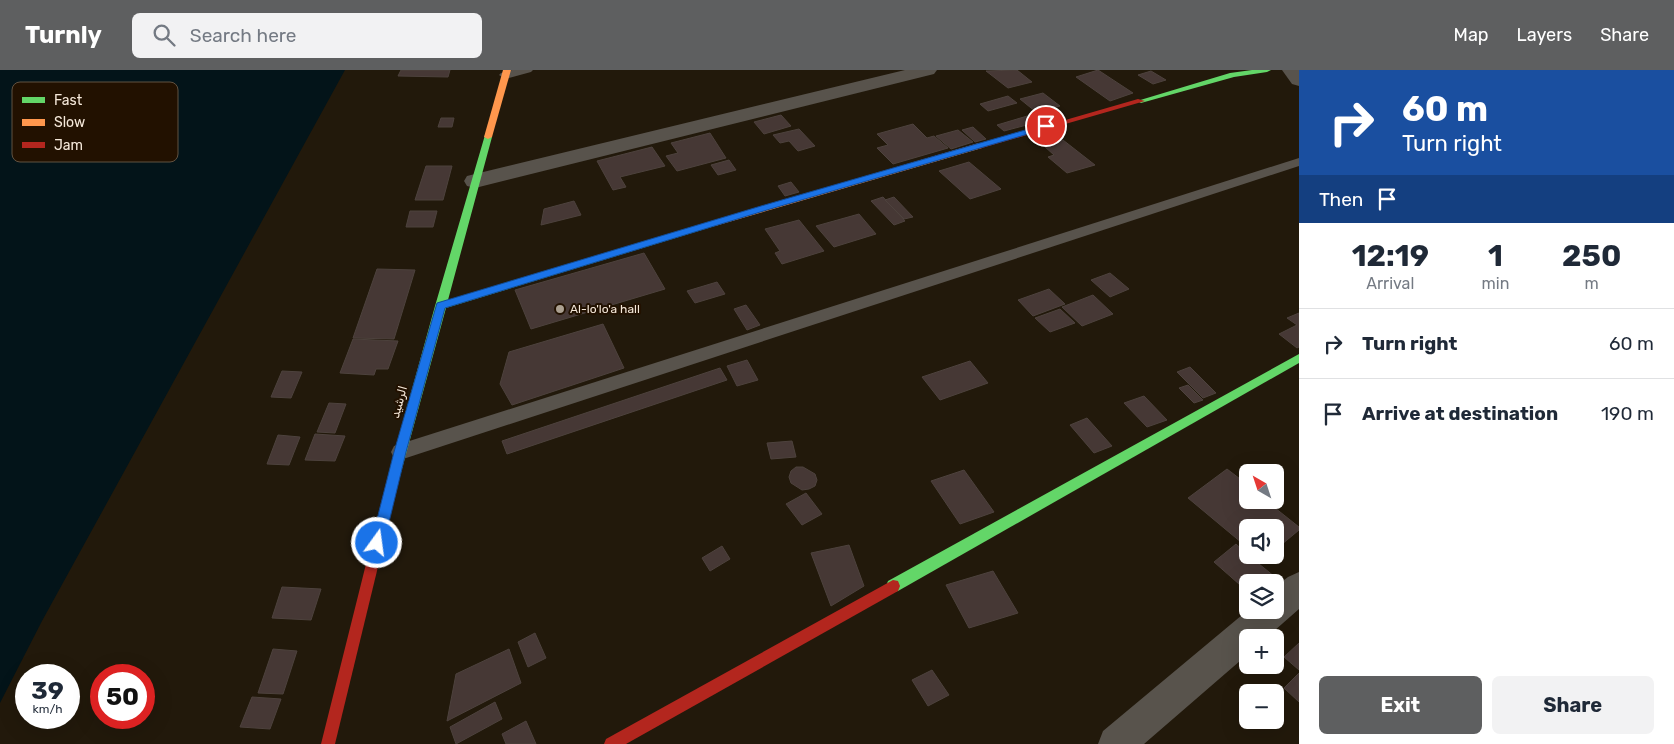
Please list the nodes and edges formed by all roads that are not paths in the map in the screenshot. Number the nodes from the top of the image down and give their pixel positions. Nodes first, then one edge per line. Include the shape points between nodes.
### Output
1 (527, 70) edge
2 (928, 70) edge
3 (1267, 70) edge
4 (1291, 70) edge
5 (506, 72) edge
6 (1299, 80) edge
7 (1299, 162) edge
8 (475, 182) junction
9 (440, 306) junction
10 (1299, 358) edge
11 (400, 452) junction
12 (1299, 588) edge
13 (1284, 601) edge
14 (1262, 619) edge
15 (328, 744) edge
16 (611, 744) edge
17 (1116, 744) edge

1 - 5 lane
2 - 8 street
3 - 9 street via 1233,75 1027,132
4 - 6 street
5 - 8 street, الرشيد
7 - 11 lane
8 - 9 street, الرشيد
9 - 11 street, الرشيد
10 - 16 street
11 - 15 street, الرشيد
12 - 13 street
14 - 17 street

